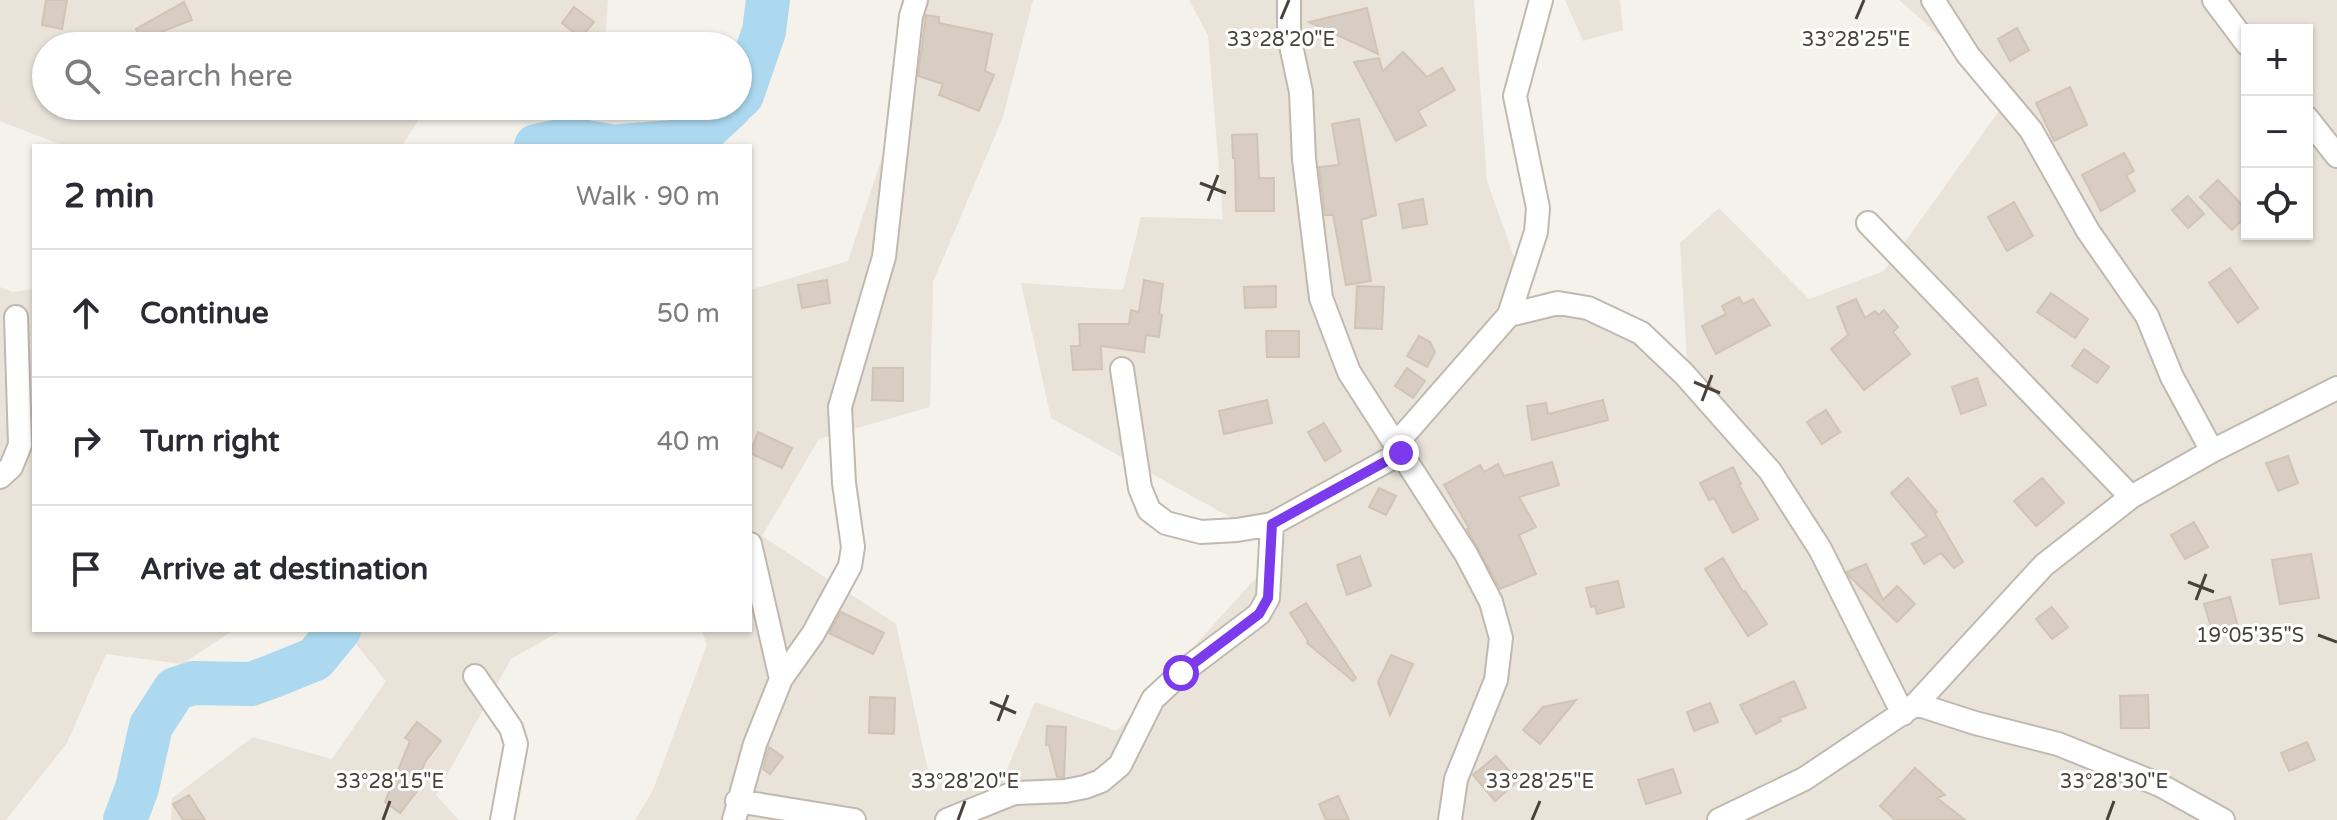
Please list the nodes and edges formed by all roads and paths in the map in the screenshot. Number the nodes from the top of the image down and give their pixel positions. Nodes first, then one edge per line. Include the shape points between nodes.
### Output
1 (916, 0) edge
2 (1289, 0) edge
3 (1541, 0) edge
4 (1933, 0) edge
5 (2214, 0) edge
6 (2241, 36) edge
7 (2313, 126) edge
8 (2337, 156) edge
9 (1868, 223) dead end
10 (1509, 315) junction
11 (16, 317) dead end
12 (1122, 369) dead end
13 (2337, 388) edge
14 (1399, 449) junction
15 (2212, 451) junction
16 (0, 477) edge
17 (2131, 497) junction
18 (1272, 524) junction
19 (752, 553) edge
20 (475, 676) dead end
21 (781, 679) junction
22 (1909, 709) junction
23 (736, 810) edge
24 (502, 820) edge
25 (854, 820) edge
26 (947, 820) edge
27 (1450, 820) edge
28 (1719, 820) edge
29 (2223, 820) edge

1 - 21 street via 884,257 840,407 853,547 850,566
2 - 14 street via 1321,298 1349,372
3 - 10 street via 1515,96 1538,208 1536,232
4 - 15 street via 1968,55 2031,130 2088,231 2147,316
5 - 6 street
7 - 8 street
9 - 17 street
10 - 14 street
10 - 22 street via 1558,303 1588,308 1641,333 1684,374 1770,471
11 - 16 street via 20,445 11,467
12 - 18 street via 1140,488 1149,510 1166,523 1201,532
13 - 15 street
14 - 18 street
14 - 27 street via 1466,554 1491,602 1501,638 1496,680 1456,779
15 - 17 street
17 - 22 street via 2044,565
18 - 26 street via 1268,598 1259,614 1153,699 1120,765 1085,787 1014,793
19 - 21 street
20 - 24 street via 516,744
21 - 23 street
22 - 28 street via 1804,779
22 - 29 street via 2058,744 2160,785
23 - 25 street

